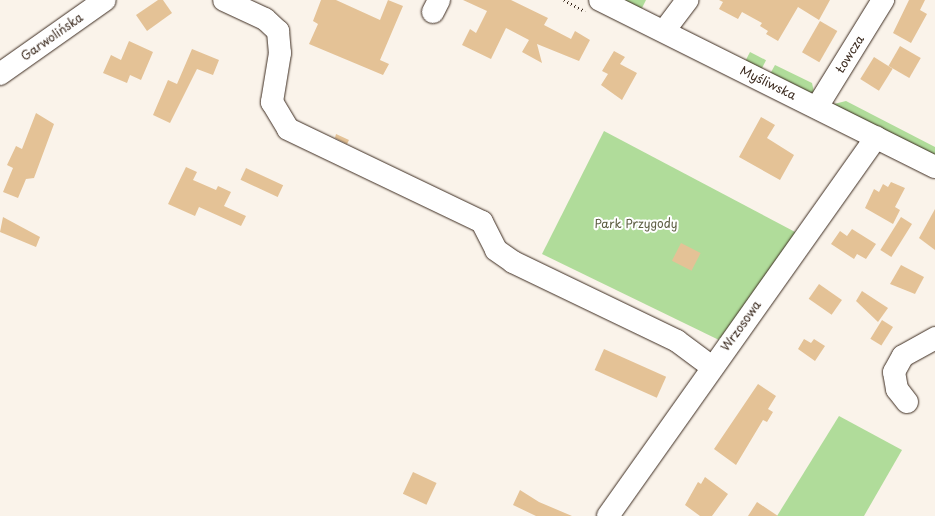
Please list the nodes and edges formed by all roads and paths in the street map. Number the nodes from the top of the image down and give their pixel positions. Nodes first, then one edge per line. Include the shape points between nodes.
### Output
1 (105, 0) edge
2 (224, 0) edge
3 (600, 0) edge
4 (687, 0) edge
5 (883, 0) edge
6 (664, 31) junction
7 (0, 74) edge
8 (817, 107) junction
9 (876, 137) junction
10 (935, 167) edge
11 (935, 338) edge
12 (712, 367) junction
13 (907, 402) dead end
14 (608, 516) edge

1 - 7 street, Garwolińska
2 - 12 street via 265,19 278,31 280,53 272,102 288,129 482,222 496,250 513,262 677,341
3 - 6 street, Myśliwska
4 - 6 street
5 - 8 street, Łowcza
6 - 8 street, Myśliwska
8 - 9 street, Myśliwska
9 - 10 street, Myśliwska
9 - 12 street, Wrzosowa
11 - 13 street via 903,356 894,372 897,389
12 - 14 street, Wrzosowa

